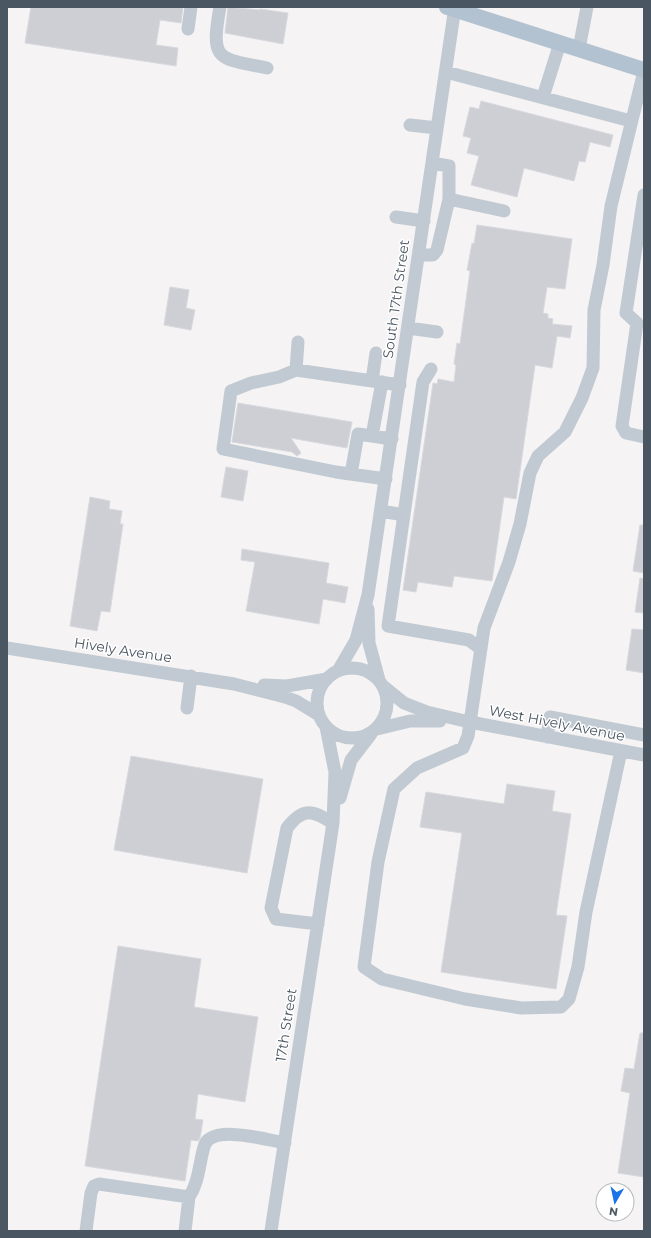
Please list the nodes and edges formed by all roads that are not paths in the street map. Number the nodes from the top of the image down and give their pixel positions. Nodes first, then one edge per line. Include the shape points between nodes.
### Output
1 (191, 7) edge
2 (220, 7) edge
3 (587, 7) edge
4 (452, 8) edge
5 (188, 29) dead end
6 (560, 43) junction
7 (579, 49) junction
8 (267, 68) dead end
9 (644, 70) edge
10 (446, 72) junction
11 (543, 97) junction
12 (631, 121) junction
13 (410, 125) dead end
14 (437, 128) junction
15 (432, 163) junction
16 (644, 194) edge
17 (449, 199) junction
18 (504, 211) dead end
19 (396, 217) dead end
20 (424, 220) junction
21 (419, 256) junction
22 (408, 328) junction
23 (437, 332) dead end
24 (298, 342) dead end
25 (376, 353) dead end
26 (431, 369) dead end
27 (296, 370) junction
28 (377, 382) junction
29 (400, 385) junction
30 (372, 436) junction
31 (644, 437) edge
32 (392, 438) junction
33 (351, 474) junction
34 (386, 478) junction
35 (381, 511) junction
36 (404, 515) junction
37 (368, 596) junction
38 (7, 648) edge
39 (481, 649) junction
40 (338, 671) junction
41 (191, 676) junction
42 (327, 679) junction
43 (234, 684) junction
44 (381, 684) junction
45 (187, 708) dead end
46 (319, 715) junction
47 (467, 722) junction
48 (326, 727) junction
49 (374, 731) junction
50 (644, 735) edge
51 (547, 737) junction
52 (621, 751) junction
53 (644, 755) edge
54 (333, 823) junction
55 (318, 924) junction
56 (284, 1143) junction
57 (189, 1197) junction
58 (86, 1231) edge
59 (184, 1231) edge
60 (271, 1231) edge

1 - 5 street
2 - 8 street via 216,33 220,53 226,59
3 - 7 street
4 - 6 main road
4 - 10 street, South 17th Street
6 - 7 main road
6 - 11 street
7 - 9 main road
9 - 12 street
10 - 11 street
10 - 14 street, South 17th Street
11 - 12 street
12 - 39 street via 611,206 594,310 593,368 565,432 538,456 530,473 520,524 509,562 484,628
13 - 14 street
14 - 15 street, South 17th Street
15 - 17 street via 449,166
15 - 20 street, South 17th Street
16 - 31 street via 626,313 637,323 622,426 626,434
17 - 18 street
17 - 21 street via 437,250 434,255
19 - 20 street
20 - 21 street, South 17th Street
21 - 22 street, South 17th Street
22 - 23 street
22 - 29 street, South 17th Street
24 - 27 street
25 - 28 street
26 - 36 street via 423,382
27 - 28 street
27 - 33 street via 231,391 223,449
28 - 29 street
28 - 30 street
29 - 32 street, South 17th Street
30 - 32 street
30 - 33 street via 358,434
32 - 34 street, South 17th Street
33 - 34 street
34 - 35 street, South 17th Street
35 - 36 street
35 - 37 street, South 17th Street
36 - 39 street via 388,626 469,640
37 - 40 street via 356,640
37 - 44 street via 369,643
38 - 41 street, Hively Avenue
39 - 47 street
40 - 42 street
40 - 44 street via 350,668 369,672
41 - 43 street, Hively Avenue
41 - 45 street
42 - 43 street, Hively Avenue via 287,686
42 - 46 street via 317,700
43 - 46 street, Hively Avenue via 296,701
44 - 47 street via 396,698 413,708
44 - 49 street via 388,705 384,719
46 - 48 street
47 - 49 street via 410,721
47 - 51 street, West Hively Avenue
47 - 52 street via 468,736 463,748 418,768 394,790 378,862 364,967 382,979 465,998 521,1008 561,1007 569,998 578,968 586,912
48 - 49 street via 337,735 349,739 361,738
48 - 54 street, 17th Street via 335,772
49 - 54 street, 17th Street via 351,760
50 - 51 street via 550,717
51 - 52 street, West Hively Avenue
52 - 53 street, West Hively Avenue
54 - 55 street, 17th Street
54 - 55 street via 317,813 303,813 287,828 271,908 276,919
55 - 56 street, 17th Street
56 - 57 street via 226,1133 212,1136 204,1144 196,1187
56 - 60 street, 17th Street
57 - 58 street via 99,1184 94,1186 91,1192
57 - 59 street

